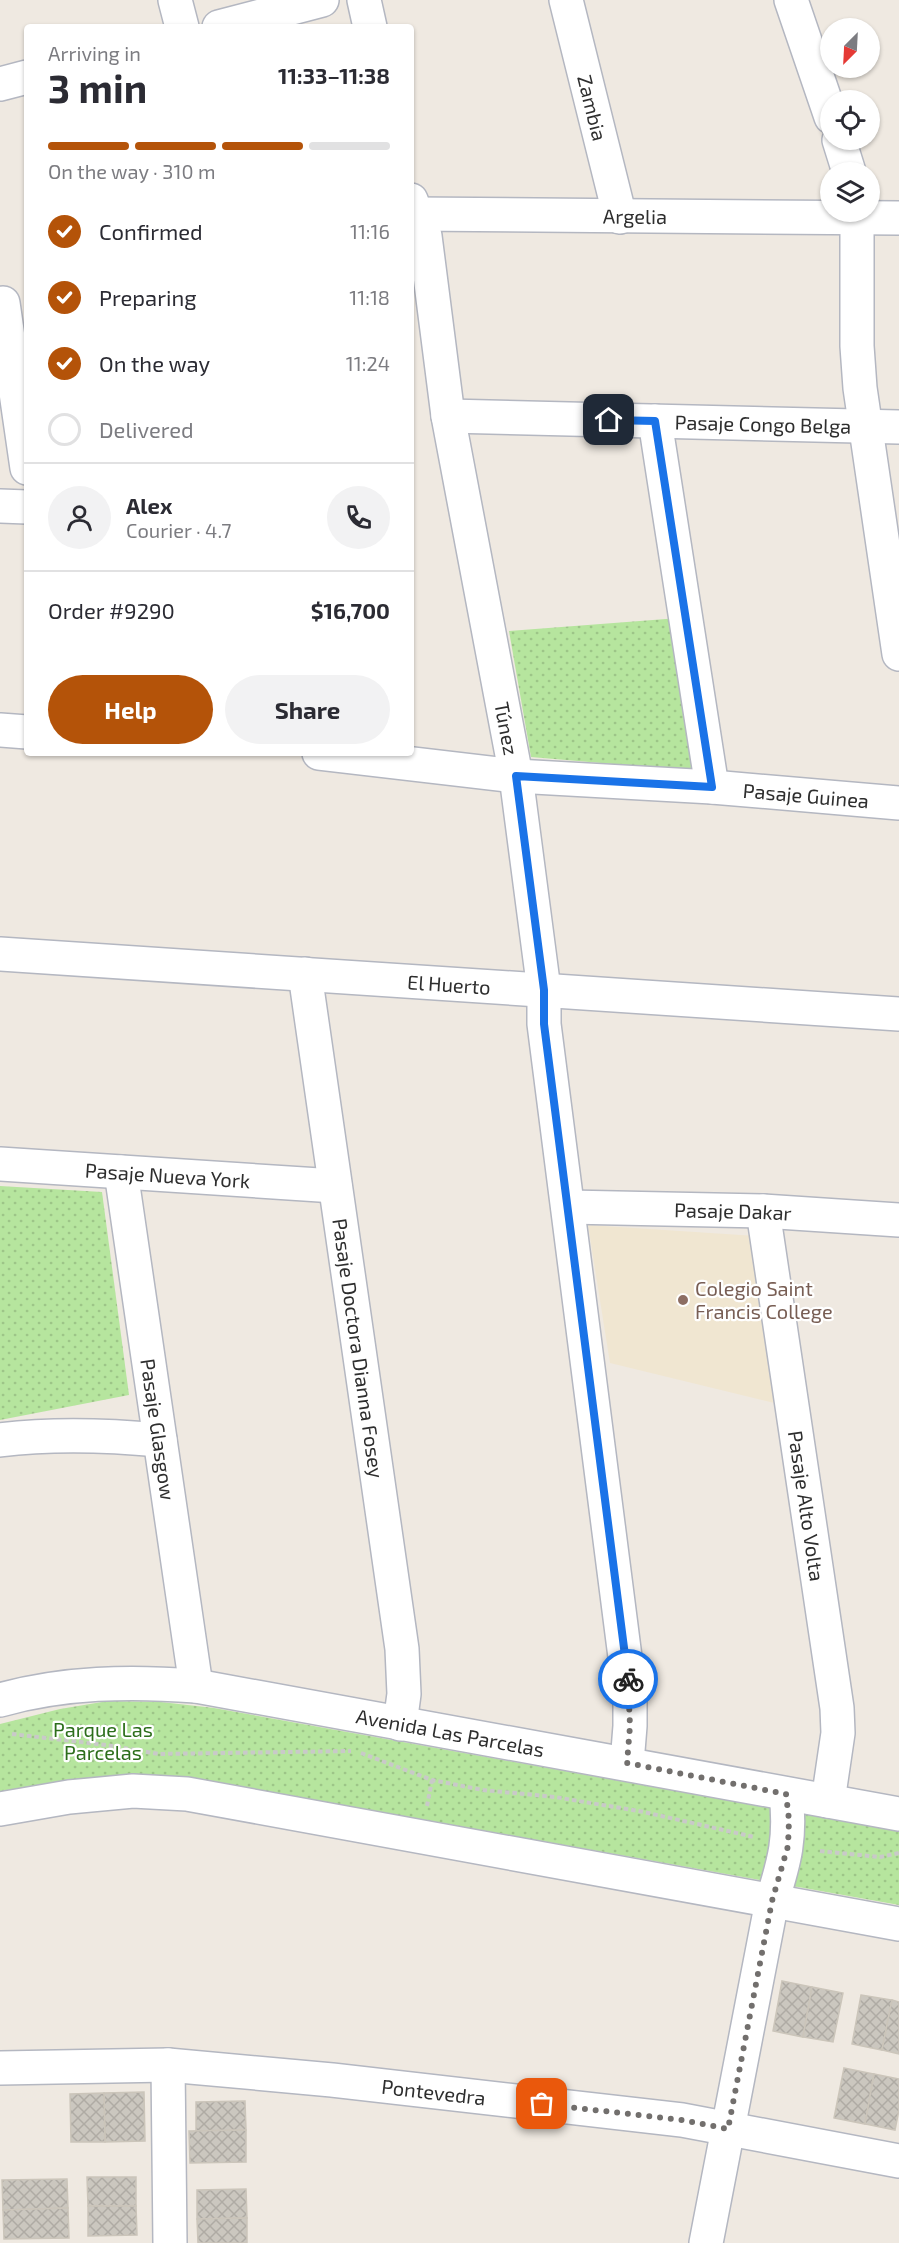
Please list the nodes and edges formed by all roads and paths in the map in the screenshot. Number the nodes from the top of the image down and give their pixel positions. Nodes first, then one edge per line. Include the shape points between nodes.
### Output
1 (175, 0) edge
2 (322, 0) edge
3 (364, 0) edge
4 (566, 0) edge
5 (791, 0) edge
6 (181, 24) edge
7 (230, 24) edge
8 (369, 24) edge
9 (24, 78) edge
10 (0, 84) edge
11 (822, 90) edge
12 (414, 209) edge
13 (414, 211) edge
14 (820, 214) edge
15 (880, 216) edge
16 (620, 217) junction
17 (899, 218) edge
18 (857, 222) edge
19 (10, 301) edge
20 (448, 416) junction
21 (655, 421) junction
22 (865, 426) junction
23 (899, 427) edge
24 (24, 439) edge
25 (0, 506) edge
26 (24, 507) edge
27 (899, 654) edge
28 (0, 730) edge
29 (24, 732) edge
30 (345, 756) edge
31 (516, 776) junction
32 (712, 787) junction
33 (899, 803) edge
34 (0, 954) edge
35 (305, 974) junction
36 (544, 990) junction
37 (899, 1014) edge
38 (0, 1164) edge
39 (121, 1172) junction
40 (335, 1186) junction
41 (568, 1207) junction
42 (763, 1211) junction
43 (899, 1220) edge
44 (0, 1440) edge
45 (160, 1440) junction
46 (196, 1686) junction
47 (0, 1700) edge
48 (400, 1724) junction
49 (2, 1733) dead end
50 (627, 1763) junction
51 (786, 1794) junction
52 (828, 1801) junction
53 (0, 1809) edge
54 (899, 1814) edge
55 (788, 1846) junction
56 (899, 1853) edge
57 (772, 1901) junction
58 (899, 1924) edge
59 (168, 2066) junction
60 (0, 2068) edge
61 (728, 2129) junction
62 (899, 2161) edge
63 (170, 2243) edge
64 (706, 2243) edge

1 - 6 street
2 - 7 street
3 - 8 street
4 - 16 street, Zambia
5 - 11 street
9 - 10 street
12 - 16 street, Argelia
13 - 20 street, Túnez via 426,236
14 - 16 street, Argelia
15 - 17 street, Argelia
18 - 22 street via 857,346
19 - 24 street
20 - 21 street, Pasaje Congo Belga
20 - 31 street, Túnez
21 - 22 street, Pasaje Congo Belga
21 - 32 street
22 - 23 street, Pasaje Congo Belga
22 - 27 street
25 - 26 street
28 - 29 street
30 - 31 street, Pasaje Guinea
31 - 32 street, Pasaje Guinea
31 - 36 street, Túnez
32 - 33 street, Pasaje Guinea
34 - 35 street, El Huerto
35 - 36 street, El Huerto
35 - 40 street, Pasaje Doctora Dianna Fosey
36 - 37 street, El Huerto
36 - 41 street, Túnez via 544,1024
38 - 39 street, Pasaje Nueva York
39 - 40 street, Pasaje Nueva York
39 - 45 street, Pasaje Glasgow
40 - 48 street, Pasaje Doctora Dianna Fosey via 402,1649 404,1694
41 - 42 street, Pasaje Dakar
41 - 50 street, Túnez via 630,1696
42 - 43 street, Pasaje Dakar
42 - 52 street, Pasaje Alto Volta via 837,1708 838,1733
44 - 45 street via 65,1434
45 - 46 street, Pasaje Glasgow
46 - 47 street, Avenida Las Parcelas via 149,1682 88,1684
46 - 48 street, Avenida Las Parcelas
48 - 50 street, Avenida Las Parcelas
49 - 55 path via 159,1754 347,1750 376,1757 432,1780 644,1812
50 - 51 street, Avenida Las Parcelas
51 - 52 street, Avenida Las Parcelas
51 - 55 street
52 - 54 street, Avenida Las Parcelas
53 - 57 street via 133,1791 188,1794
55 - 56 path via 880,1857
55 - 57 street
57 - 58 street
57 - 61 street
59 - 60 street, Pontevedra
59 - 61 street, Pontevedra via 332,2080 682,2120
59 - 63 street
61 - 62 street, Pontevedra
61 - 64 street

